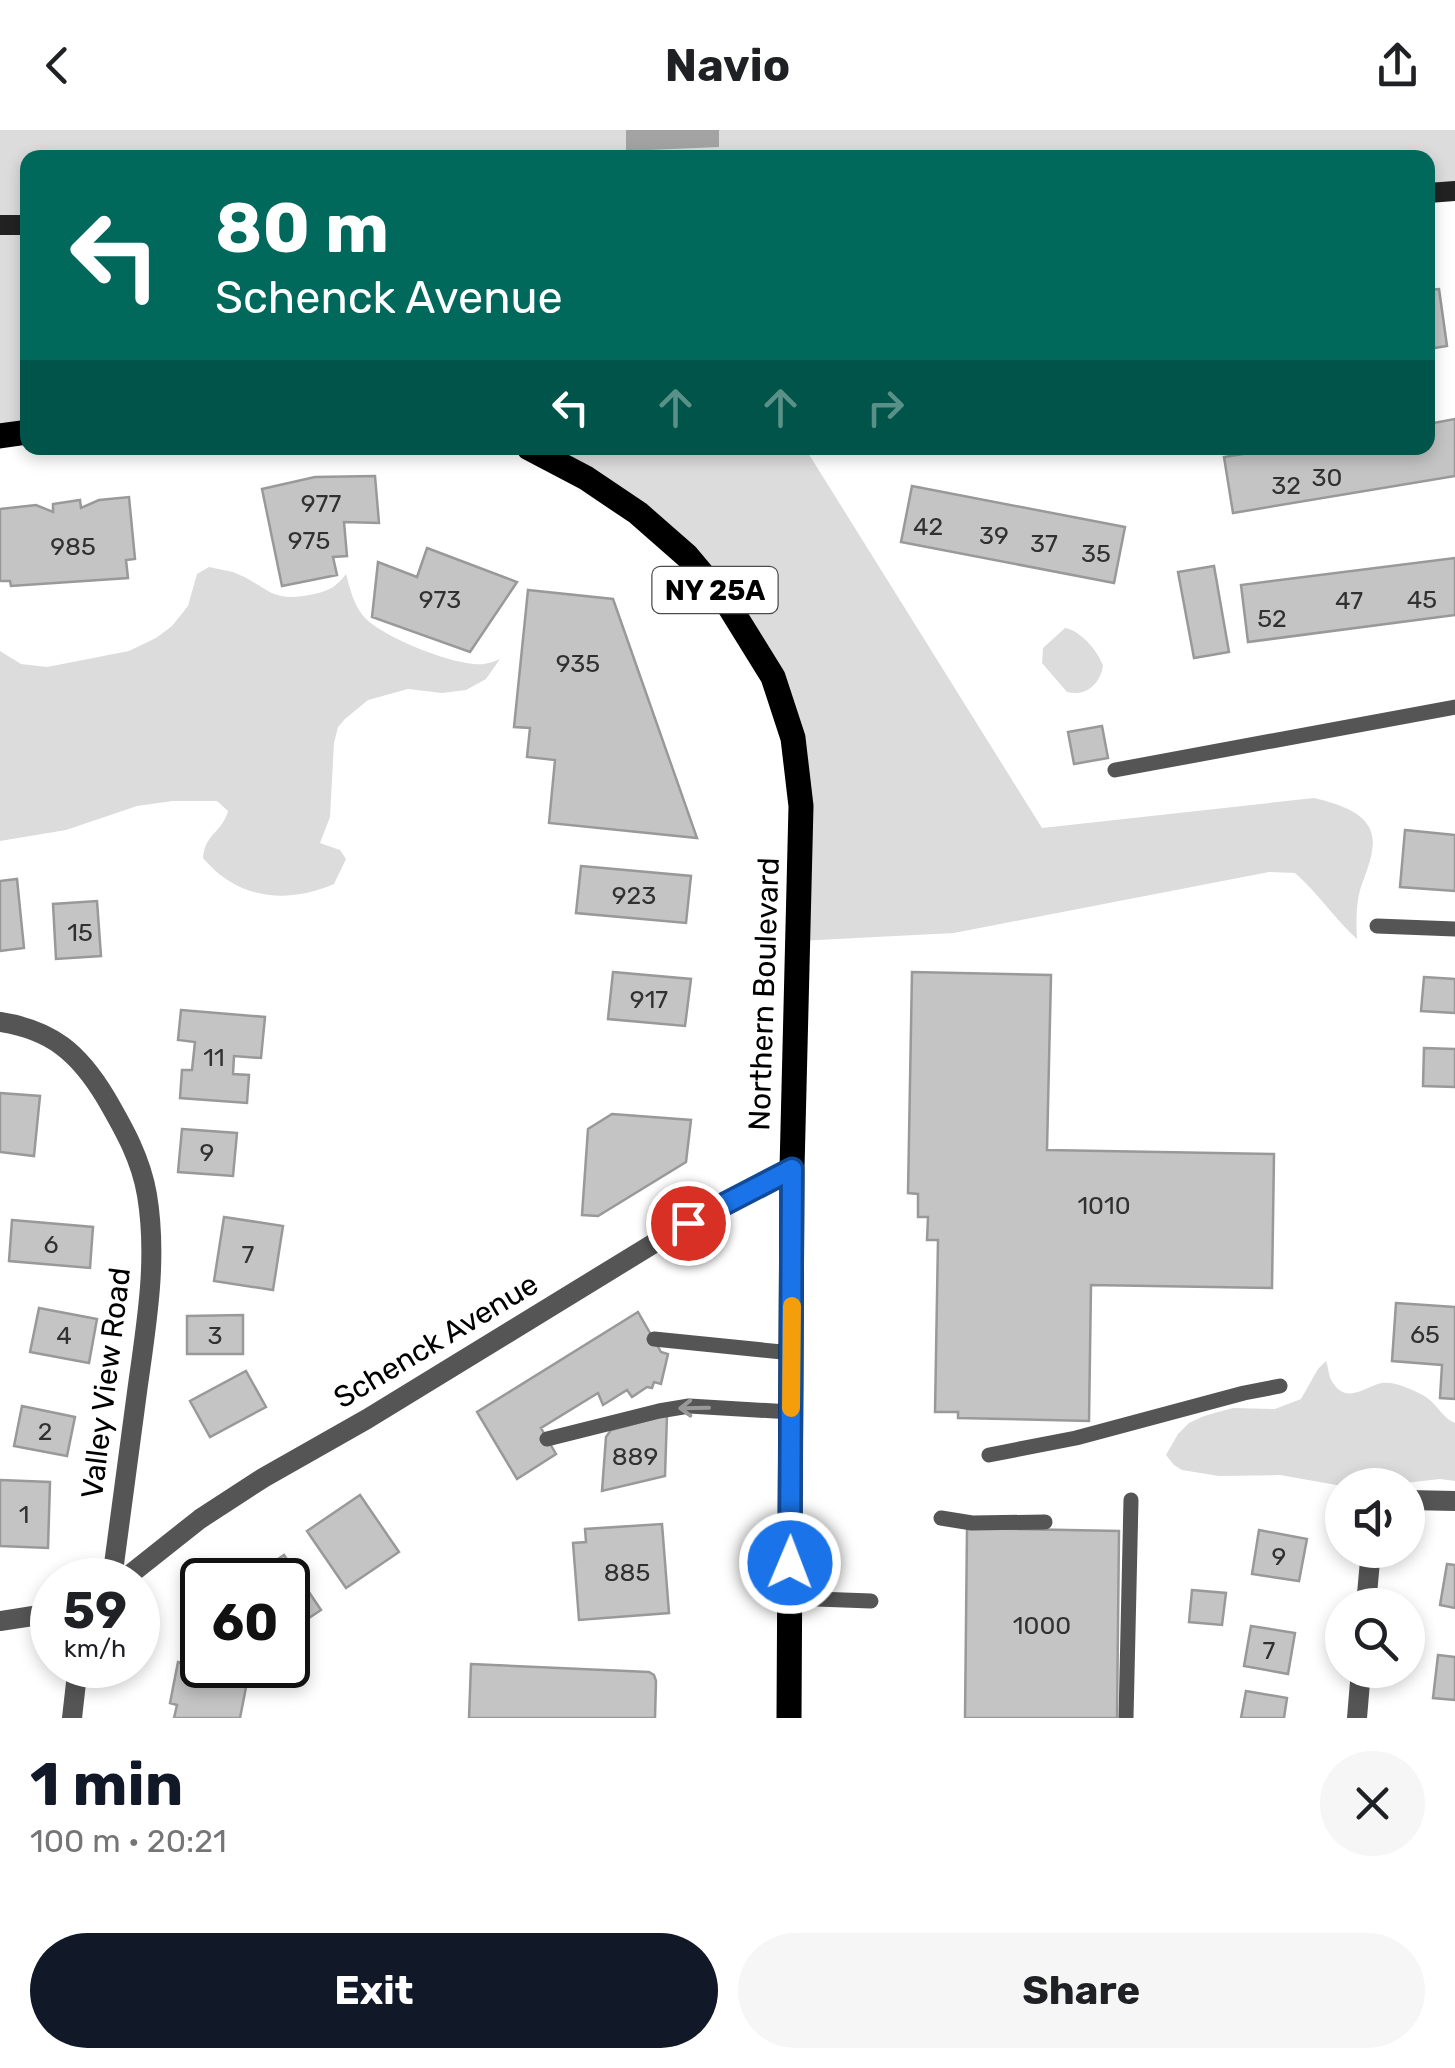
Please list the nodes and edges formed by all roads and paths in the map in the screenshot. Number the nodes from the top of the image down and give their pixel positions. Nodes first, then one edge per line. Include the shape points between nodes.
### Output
1 (542, 455) edge
2 (1455, 707) edge
3 (1115, 770) dead end
4 (1377, 926) dead end
5 (1455, 929) edge
6 (0, 1022) edge
7 (792, 1169) junction
8 (654, 1339) dead end
9 (792, 1352) junction
10 (1280, 1386) dead end
11 (791, 1412) junction
12 (547, 1439) dead end
13 (989, 1454) dead end
14 (1132, 1500) dead end
15 (1425, 1500) edge
16 (1455, 1501) edge
17 (941, 1518) dead end
18 (1045, 1522) dead end
19 (115, 1558) edge
20 (150, 1558) edge
21 (789, 1598) junction
22 (872, 1601) dead end
23 (30, 1617) edge
24 (0, 1621) edge
25 (75, 1688) edge
26 (1360, 1688) edge
27 (72, 1718) edge
28 (789, 1718) edge
29 (1126, 1718) edge
30 (1357, 1718) edge

1 - 7 main road, Northern Boulevard / NY 25A via 638,513 687,556 729,606 773,677 793,738 801,806
2 - 3 lane
4 - 5 lane
6 - 19 street, Valley View Road via 60,1042 96,1081 135,1149 147,1194 148,1311
7 - 9 main road, Northern Boulevard / NY 25A
7 - 20 street, Schenck Avenue via 661,1239 263,1478
8 - 9 lane
9 - 11 main road, Northern Boulevard / NY 25A
10 - 13 lane
11 -> 12 lane via 688,1406
11 - 21 main road, Northern Boulevard / NY 25A
14 - 29 lane
15 - 16 street
17 - 18 lane
21 - 22 lane
21 - 28 main road, Northern Boulevard / NY 25A
23 - 24 street
25 - 27 street
26 - 30 street

